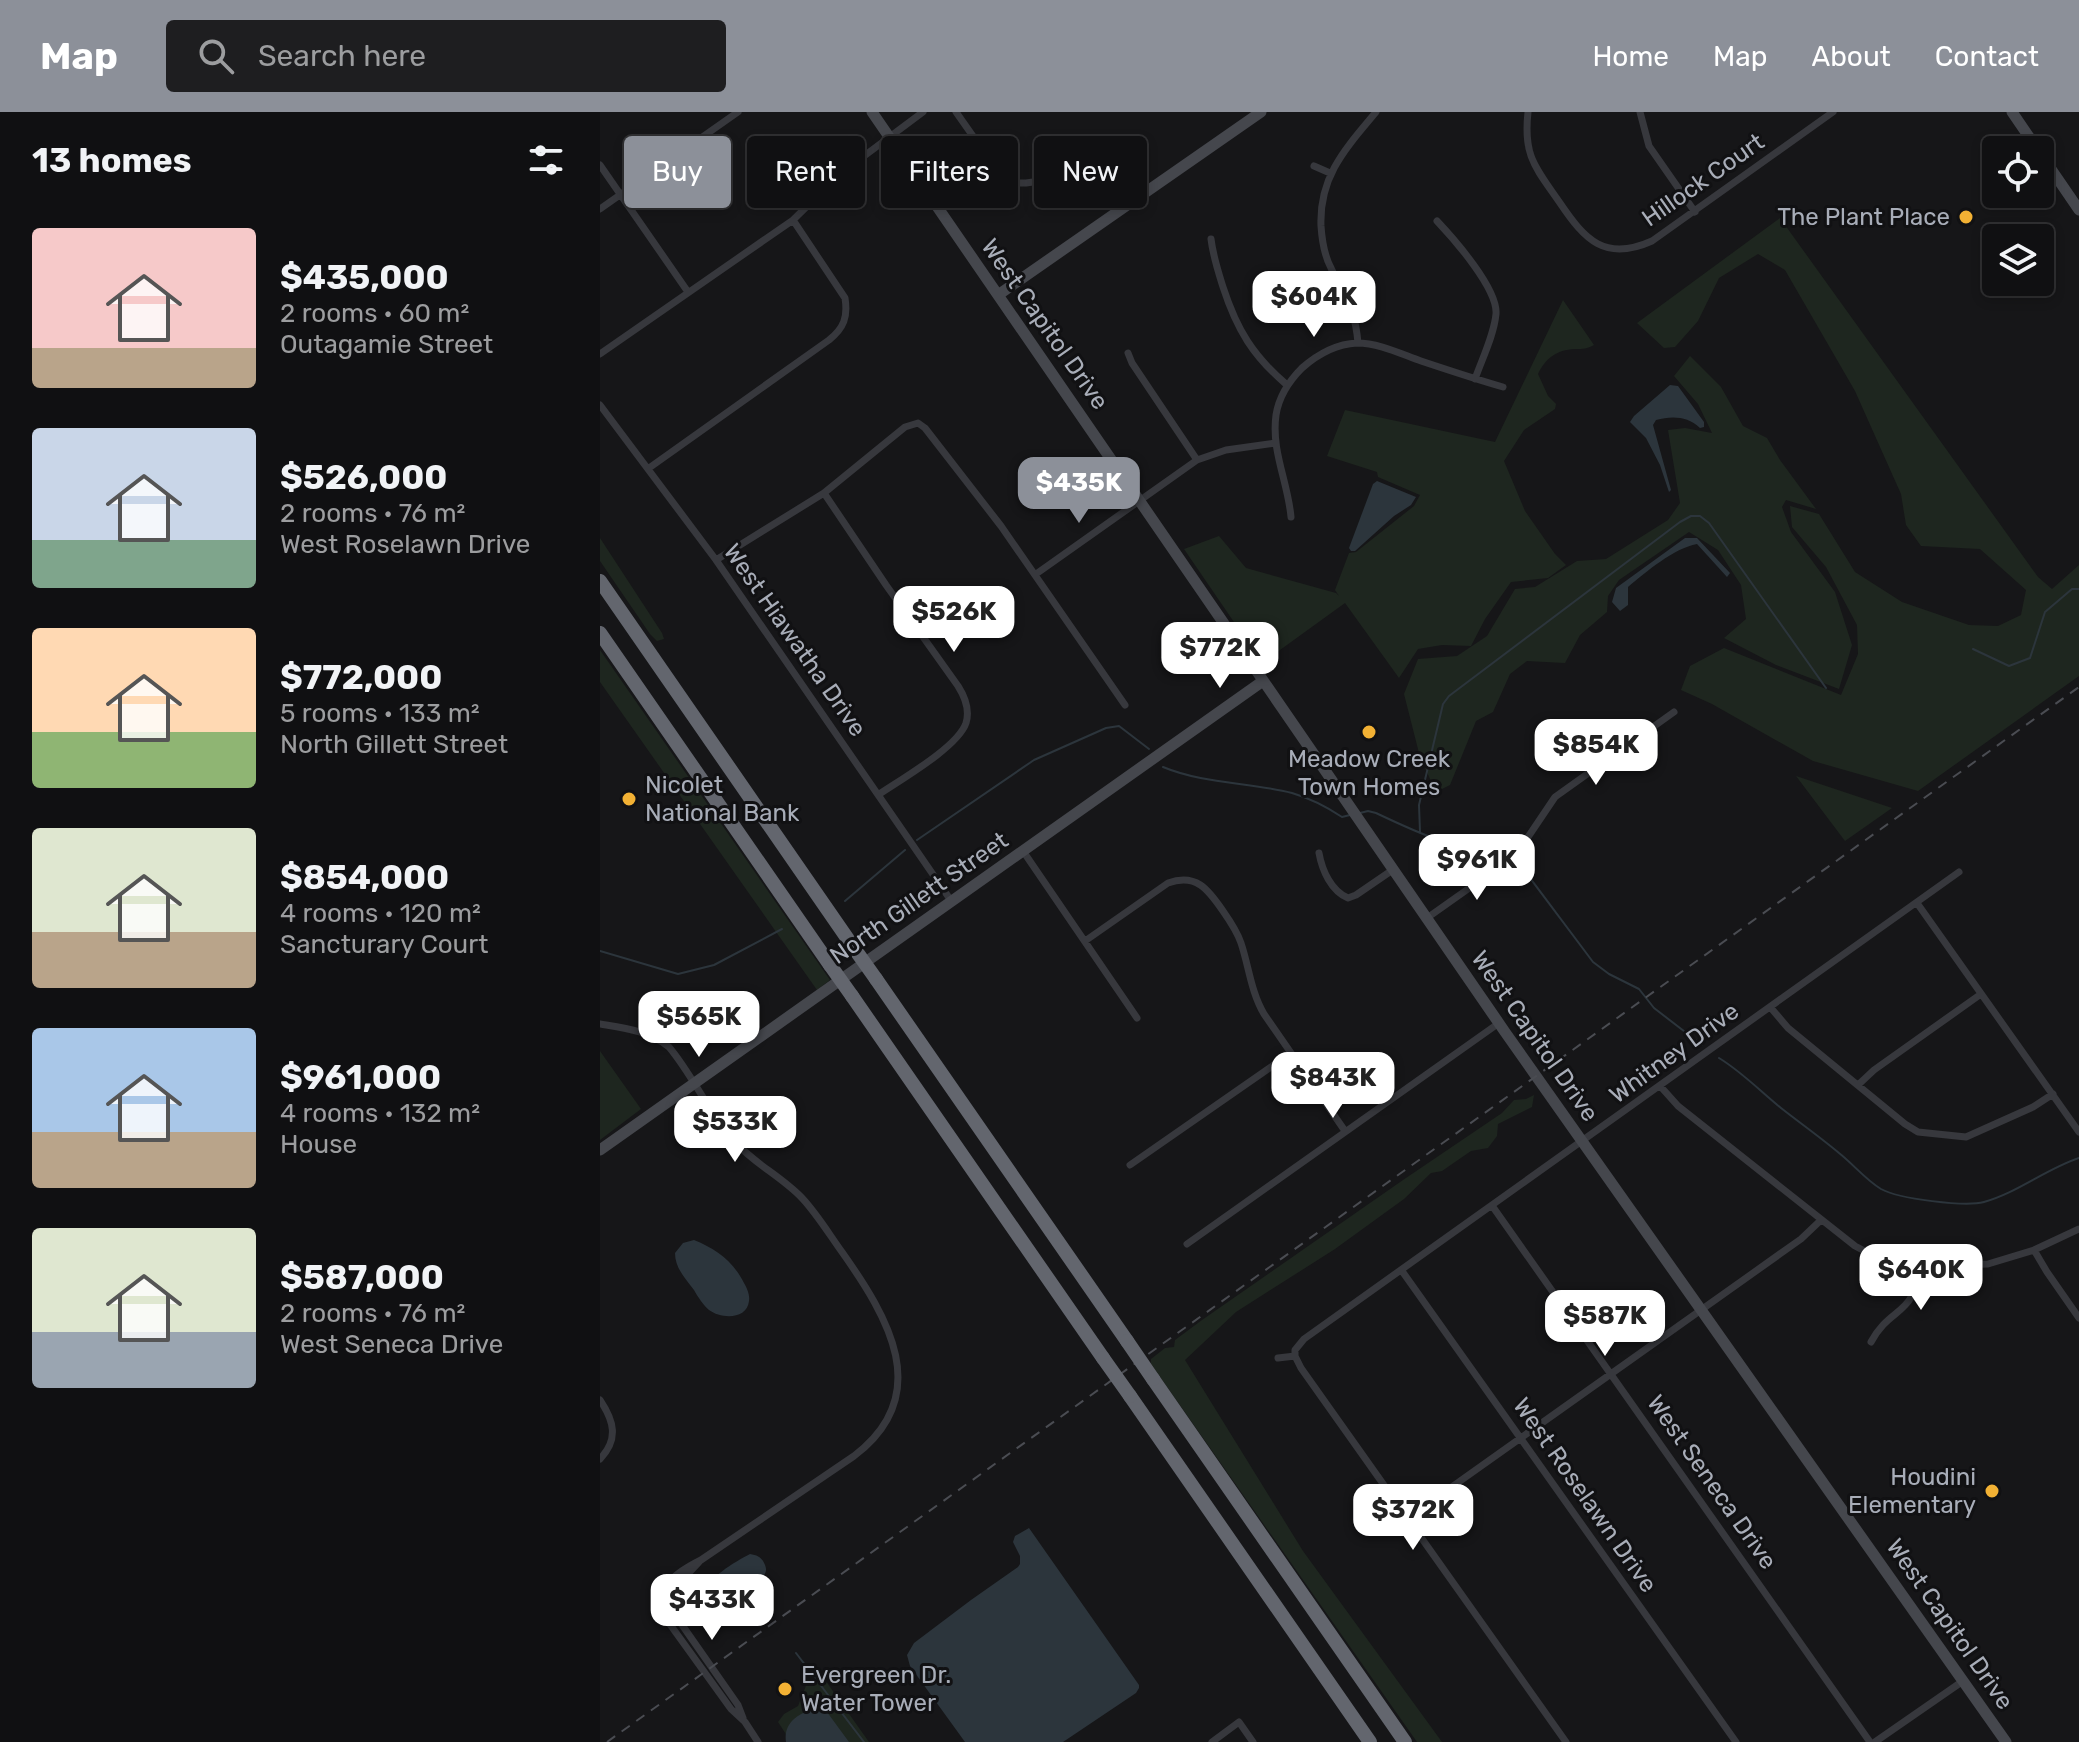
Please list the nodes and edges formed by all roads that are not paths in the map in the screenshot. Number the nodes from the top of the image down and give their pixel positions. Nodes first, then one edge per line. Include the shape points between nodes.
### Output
1 (738, 112) edge
2 (872, 112) edge
3 (923, 112) edge
4 (956, 112) edge
5 (1261, 112) edge
6 (1376, 112) edge
7 (1528, 112) edge
8 (1640, 112) edge
9 (1833, 112) edge
10 (2012, 112) edge
11 (888, 136) edge
12 (890, 136) edge
13 (2028, 136) edge
14 (881, 143) edge
15 (600, 165) edge
16 (1314, 166) dead end
17 (1330, 173) junction
18 (2054, 174) edge
19 (1034, 180) edge
20 (621, 195) junction
21 (938, 208) edge
22 (600, 209) edge
23 (2079, 210) edge
24 (1695, 212) junction
25 (793, 220) junction
26 (1437, 221) dead end
27 (1211, 239) dead end
28 (688, 292) junction
29 (998, 295) junction
30 (1358, 343) junction
31 (1128, 353) dead end
32 (600, 354) edge
33 (1475, 379) junction
34 (1287, 385) junction
35 (1503, 387) dead end
36 (600, 405) edge
37 (1276, 443) junction
38 (1197, 460) junction
39 (649, 468) junction
40 (824, 493) junction
41 (1140, 501) junction
42 (1291, 517) dead end
43 (716, 560) junction
44 (1036, 574) junction
45 (600, 581) edge
46 (600, 633) edge
47 (1263, 681) junction
48 (1125, 705) dead end
49 (1674, 712) dead end
50 (878, 795) junction
51 (1023, 851) junction
52 (1319, 853) dead end
53 (1394, 869) junction
54 (1959, 872) dead end
55 (952, 902) junction
56 (1917, 903) junction
57 (1427, 918) junction
58 (1085, 941) junction
59 (1981, 994) junction
60 (1771, 1008) junction
61 (1137, 1018) dead end
62 (1499, 1023) junction
63 (600, 1024) edge
64 (1291, 1053) junction
65 (695, 1084) junction
66 (1858, 1085) junction
67 (1661, 1087) junction
68 (2053, 1094) junction
69 (1345, 1131) junction
70 (2079, 1132) edge
71 (1583, 1142) junction
72 (600, 1150) edge
73 (1130, 1165) dead end
74 (1493, 1207) junction
75 (1821, 1220) junction
76 (2079, 1229) edge
77 (1187, 1244) dead end
78 (2034, 1250) junction
79 (1918, 1262) junction
80 (1402, 1271) junction
81 (1701, 1310) junction
82 (2079, 1318) edge
83 (1871, 1342) dead end
84 (1295, 1353) junction
85 (1278, 1358) dead end
86 (1610, 1373) junction
87 (600, 1400) edge
88 (1520, 1437) junction
89 (600, 1459) edge
90 (1408, 1518) junction
91 (1963, 1681) junction
92 (758, 1742) edge
93 (1212, 1742) edge
94 (1253, 1742) edge
95 (1370, 1742) edge
96 (1405, 1742) edge
97 (1566, 1742) edge
98 (1736, 1742) edge
99 (1873, 1742) edge
100 (2006, 1742) edge

1 - 20 street
2 - 11 street, West Capitol Drive
3 - 12 street
4 - 19 street via 1001,176 1017,183
5 - 29 street
6 - 17 street
7 - 24 street, Hillock Court via 1526,139 1532,162 1589,239 1607,248 1632,249
8 - 24 street via 1649,146
9 - 24 street, Hillock Court
10 - 13 street
14 - 25 street
15 - 20 street
16 - 17 street
17 - 30 street via 1322,203 1323,243 1352,309
18 - 23 street
20 - 22 street
20 - 28 street
21 - 29 street, West Capitol Drive
25 - 28 street
25 - 39 street via 845,298 842,326
26 - 33 street via 1455,239 1496,305
27 - 34 street via 1241,333
28 - 32 street
29 - 41 street, West Capitol Drive
30 - 33 street
30 - 34 street via 1323,352
31 - 38 street
33 - 35 street
34 - 37 street via 1276,416
36 - 39 street, West Hiawatha Drive
37 - 38 street
37 - 42 street
38 - 41 street
39 - 43 street, West Hiawatha Drive
40 - 43 street
40 - 44 street via 905,427 921,424
40 - 50 street via 966,701 966,723 955,740
41 - 44 street
41 - 47 street, West Capitol Drive
43 - 50 street, West Hiawatha Drive
44 - 48 street
45 - 96 highway, bridge
46 - 95 highway, bridge
47 - 51 street, North Gillett Street
47 - 53 street, West Capitol Drive
49 - 57 street via 1555,797 1516,855
50 - 55 street, West Hiawatha Drive
51 - 55 street, North Gillett Street
51 - 58 street
52 - 53 street via 1322,869 1348,898
53 - 57 street, West Capitol Drive
54 - 56 street, Whitney Drive
55 - 65 street, North Gillett Street
56 - 59 street
56 - 60 street, Whitney Drive
57 - 62 street, West Capitol Drive
58 - 61 street
58 - 64 street via 1168,883 1197,883 1212,894 1234,928 1259,1006
59 - 66 street
59 - 68 street
60 - 66 street
60 - 67 street, Whitney Drive
62 - 69 street
62 - 71 street, West Capitol Drive
63 - 65 street via 659,1039
64 - 69 street
64 - 73 street
65 - 72 street, North Gillett Street
65 - 92 street via 735,1143 803,1199 861,1279 882,1316 897,1365 893,1410 870,1443 678,1572 665,1589 663,1608 669,1623
66 - 68 street via 1913,1129 1957,1137 1973,1136
67 - 71 street, Whitney Drive
67 - 75 street
68 - 70 street
69 - 77 street
71 - 74 street, Whitney Drive
71 - 81 street, West Capitol Drive
74 - 80 street, Whitney Drive
74 - 86 street, West Seneca Drive
75 - 79 street via 1874,1256
75 - 81 street
76 - 78 street
78 - 79 street via 1988,1264
78 - 82 street
79 - 83 street via 1912,1298
80 - 84 street, Whitney Drive via 1304,1339
80 - 88 street, West Roselawn Drive
81 - 86 street
81 - 91 street, West Capitol Drive
84 - 85 street
84 - 90 street
86 - 88 street
86 - 99 street, West Seneca Drive
87 - 89 street via 612,1422 611,1442
88 - 90 street
88 - 98 street, West Roselawn Drive
90 - 97 street
91 - 99 street
91 - 100 street, West Capitol Drive
93 - 94 street via 1239,1722

